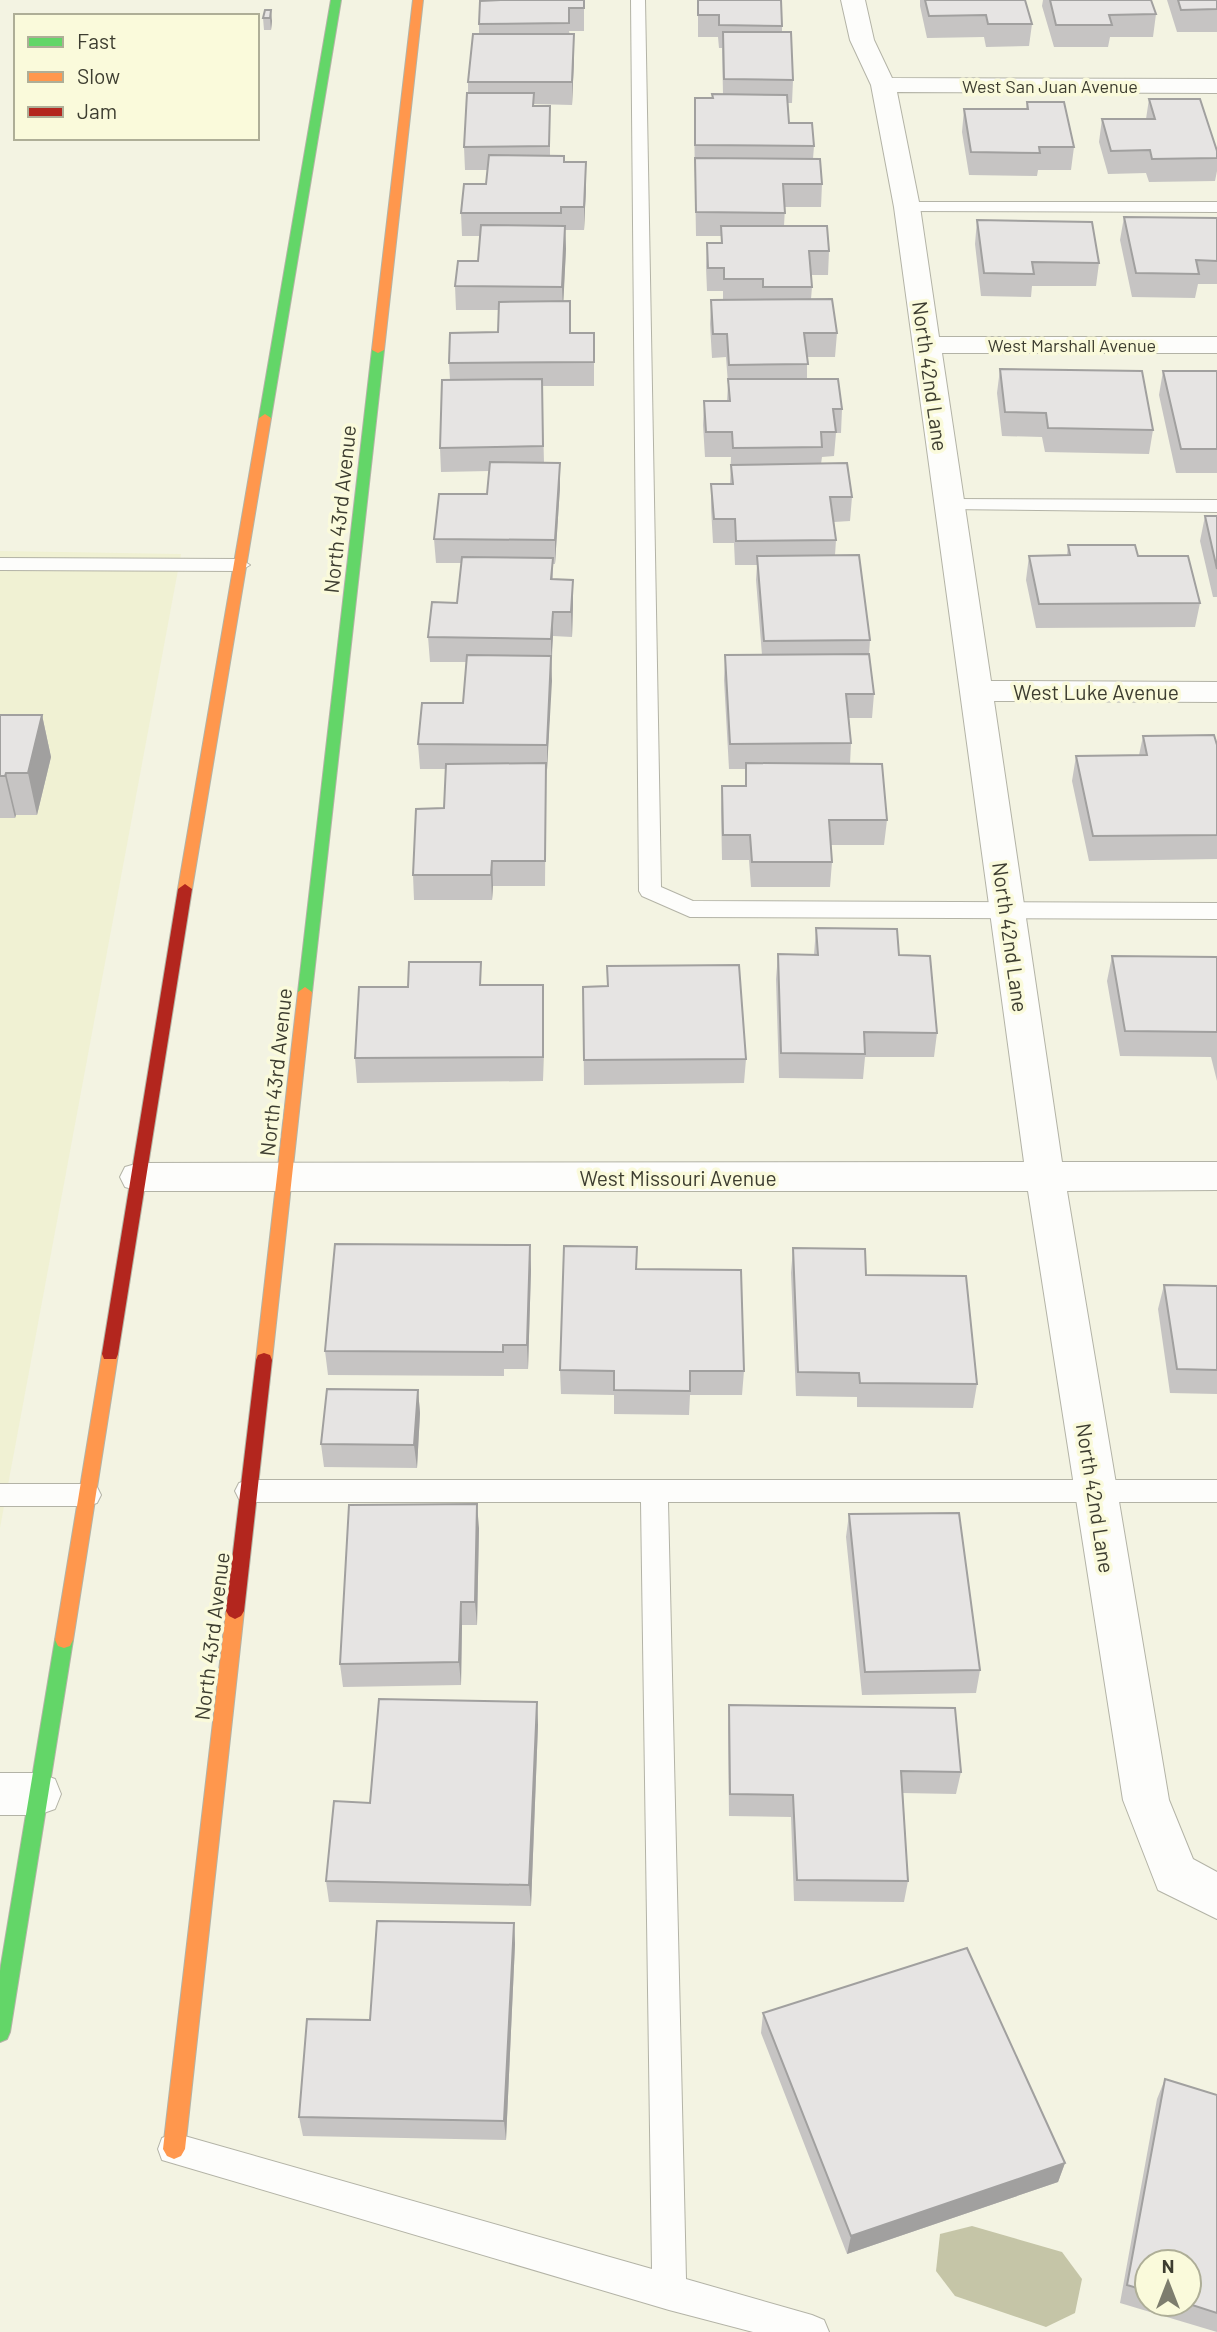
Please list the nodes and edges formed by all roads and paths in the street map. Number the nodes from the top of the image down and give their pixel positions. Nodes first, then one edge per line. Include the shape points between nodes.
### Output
1 (336, 0) edge
2 (418, 0) edge
3 (638, 0) edge
4 (853, 0) edge
5 (883, 85) junction
6 (1217, 86) edge
7 (907, 207) junction
8 (1217, 207) edge
9 (927, 345) junction
10 (1217, 345) edge
11 (951, 505) junction
12 (1217, 506) edge
13 (0, 564) edge
14 (240, 565) junction
15 (976, 691) junction
16 (1217, 692) edge
17 (1007, 910) junction
18 (1217, 911) edge
19 (1045, 1176) junction
20 (1217, 1176) edge
21 (139, 1177) junction
22 (284, 1179) junction
23 (249, 1491) junction
24 (1094, 1491) junction
25 (1217, 1491) edge
26 (654, 1492) junction
27 (0, 1495) edge
28 (87, 1495) junction
29 (19, 1794) edge
30 (1217, 1897) edge
31 (0, 2032) edge
32 (174, 2149) joint
33 (669, 2293) junction
34 (812, 2332) edge

1 - 14 street
2 - 22 street, North 43rd Avenue
3 - 17 lane via 650,891 690,909
4 - 5 street, North 42nd Lane via 862,40
5 - 6 street, West San Juan Avenue
5 - 7 street, North 42nd Lane
7 - 8 lane
7 - 9 street, North 42nd Lane
9 - 10 street, West Marshall Avenue
9 - 11 street, North 42nd Lane
11 - 12 lane
11 - 15 street, North 42nd Lane
13 - 14 lane
14 - 21 street
15 - 16 street, West Luke Avenue
15 - 17 street, North 42nd Lane
17 - 18 lane
17 - 19 street, North 42nd Lane
19 - 20 street, West Missouri Avenue
19 - 22 street, West Missouri Avenue
19 - 24 street, North 42nd Lane
21 - 22 street, West Missouri Avenue
21 - 28 street
22 - 23 street, North 43rd Avenue
23 - 26 lane
23 - 32 street, North 43rd Avenue
24 - 25 lane
24 - 26 lane
24 - 30 street, North 42nd Lane via 1146,1800 1175,1874
26 - 33 lane
27 - 28 lane
28 - 29 street
29 - 31 street
32 - 33 lane
33 - 34 lane

